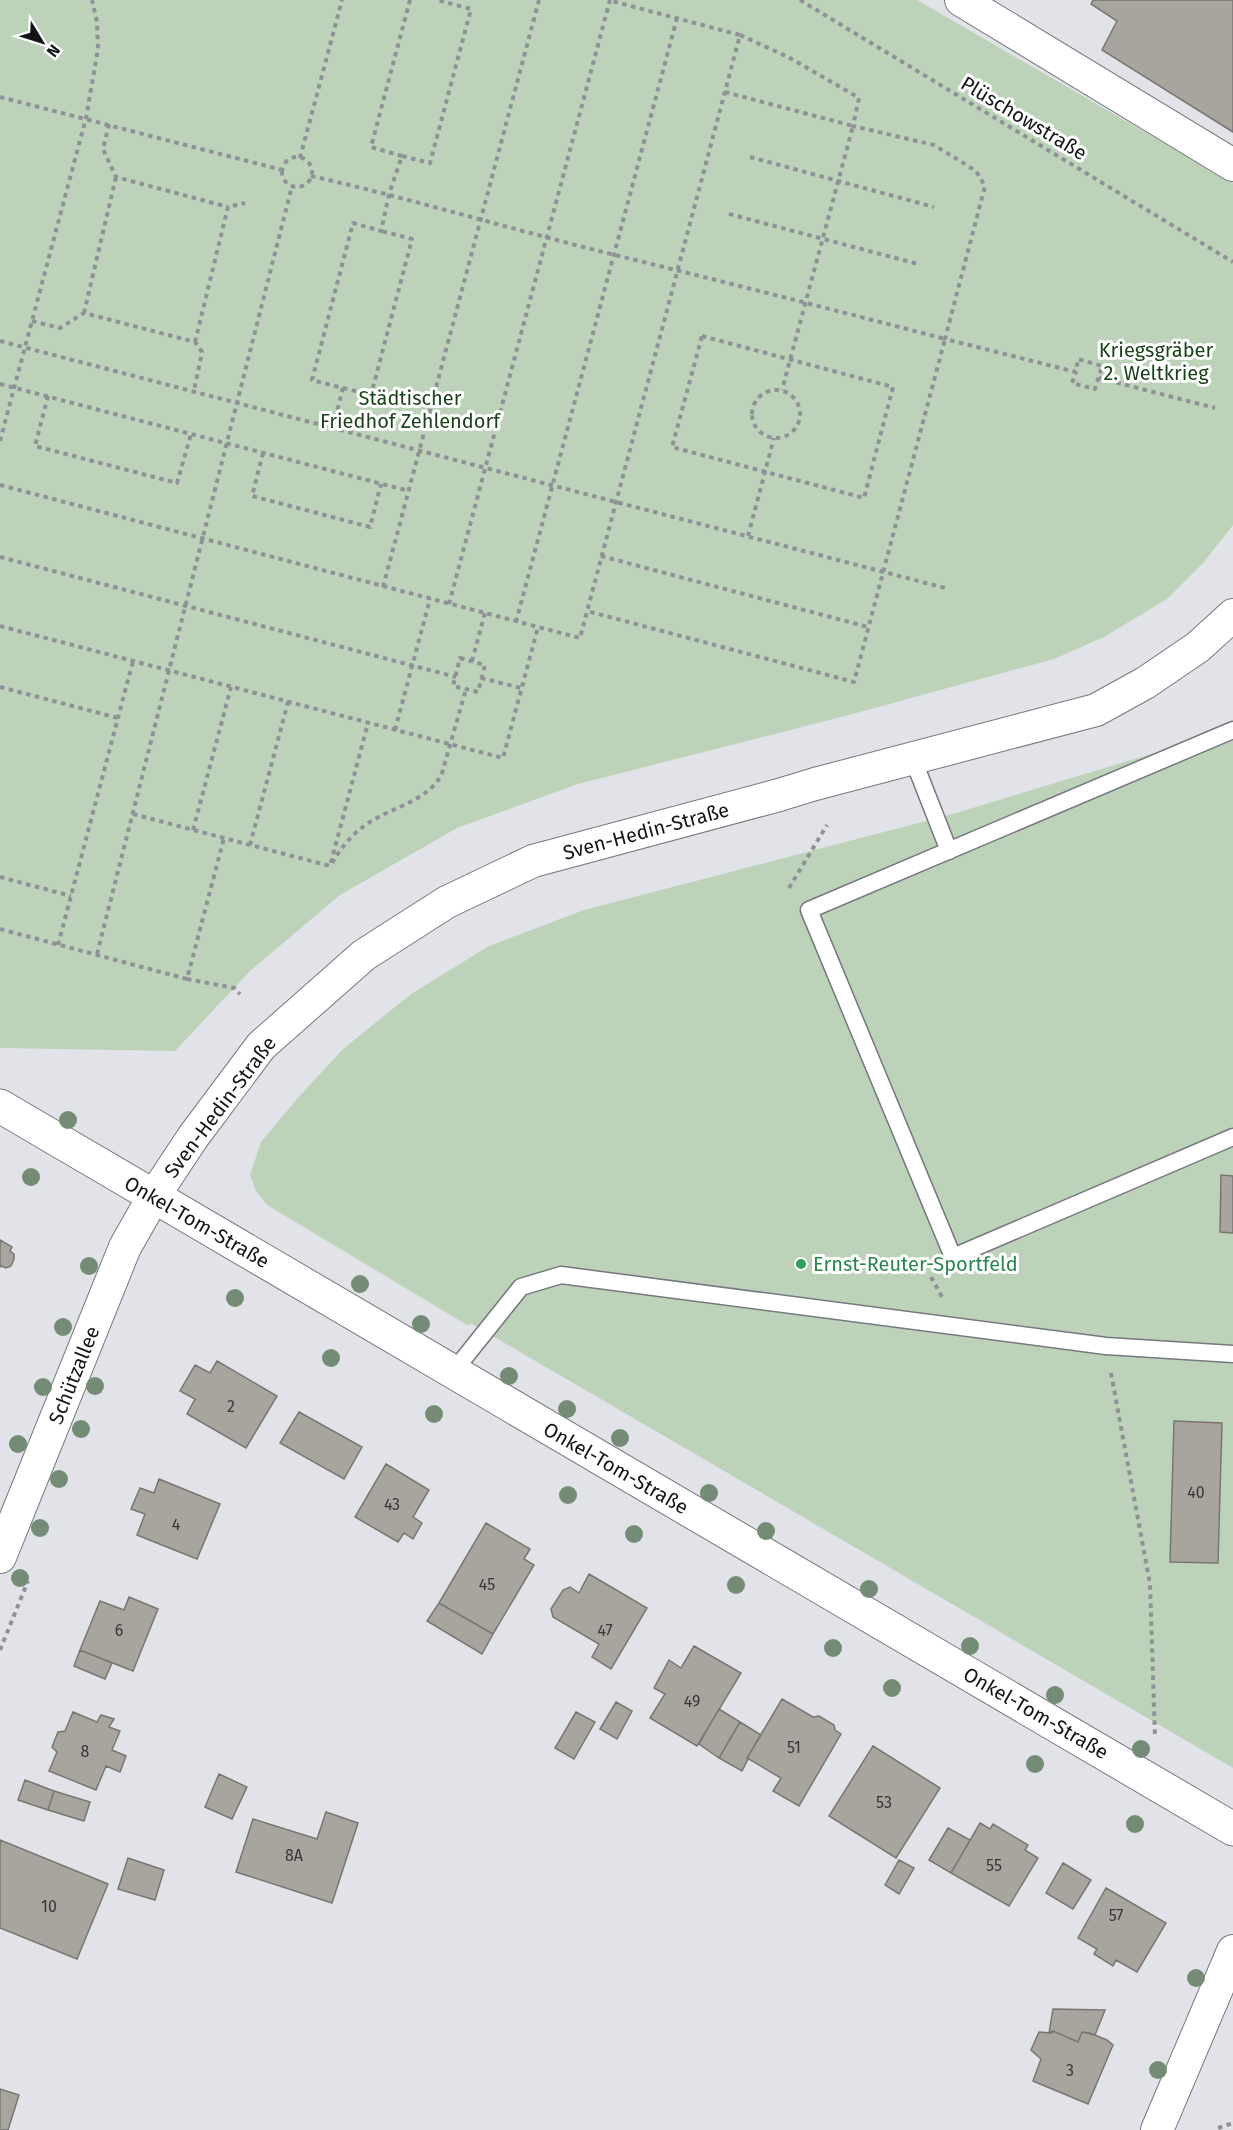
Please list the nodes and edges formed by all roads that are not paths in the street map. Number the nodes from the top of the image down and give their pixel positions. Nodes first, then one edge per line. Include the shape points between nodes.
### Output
1 (961, 0) edge
2 (1233, 165) edge
3 (1233, 615) edge
4 (1233, 730) edge
5 (914, 759) junction
6 (949, 851) junction
7 (0, 1106) edge
8 (1233, 1137) edge
9 (154, 1196) junction
10 (1233, 1354) edge
11 (453, 1372) junction
12 (0, 1557) edge
13 (1233, 1829) edge
14 (1233, 1951) edge
15 (1157, 2130) edge

1 - 2 street
3 - 5 street, Sven-Hedin-Straße via 1198,647 1096,710
4 - 6 lane
5 - 6 lane
5 - 9 street, Sven-Hedin-Straße via 533,861 447,902 364,955 261,1046
6 - 8 lane via 809,910 953,1257
7 - 9 main road, Onkel-Tom-Straße
9 - 11 main road, Onkel-Tom-Straße
9 - 12 street, Schützallee via 125,1247
10 - 11 lane via 1106,1346 561,1275 521,1287
11 - 13 main road, Onkel-Tom-Straße
14 - 15 street

